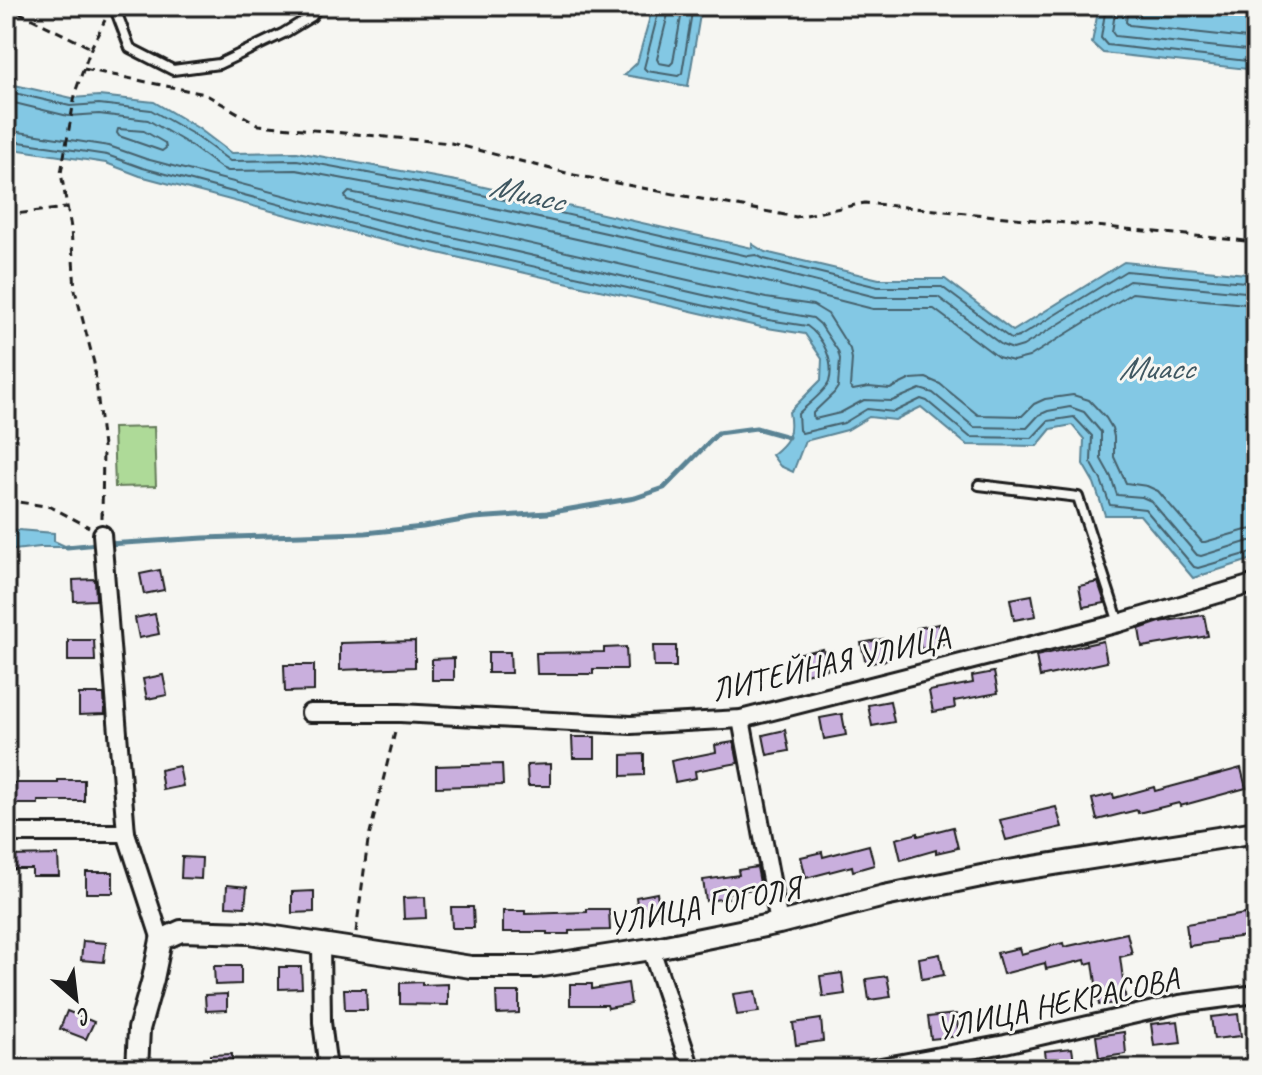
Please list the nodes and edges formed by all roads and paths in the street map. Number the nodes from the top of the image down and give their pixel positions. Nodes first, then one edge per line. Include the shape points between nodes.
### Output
1 (6, 6) edge
2 (114, 6) edge
3 (318, 6) edge
4 (105, 20) dead end
5 (91, 48) junction
6 (84, 69) junction
7 (67, 208) junction
8 (6, 215) edge
9 (1256, 242) edge
10 (979, 485) dead end
11 (6, 500) edge
12 (102, 534) junction
13 (1256, 583) edge
14 (1119, 623) junction
15 (310, 713) dead end
16 (400, 713) junction
17 (741, 719) junction
18 (1256, 832) edge
19 (6, 833) edge
20 (126, 833) junction
21 (779, 923) junction
22 (161, 940) junction
23 (321, 943) junction
24 (354, 949) junction
25 (651, 949) junction
26 (1256, 994) edge
27 (137, 1069) edge
28 (328, 1069) edge
29 (691, 1069) edge
30 (870, 1069) edge

1 - 5 path
2 - 3 lane via 130,48 173,70 219,64 284,33 312,16
4 - 5 path
5 - 6 path
6 - 7 path via 61,173
6 - 9 path via 205,94 259,125 451,143 574,175 796,217 865,203
7 - 8 path
7 - 12 path via 75,290 94,363 103,447
10 - 14 lane via 1078,497
11 - 12 path via 51,507
12 - 20 street
13 - 14 street, ЛИТЕЙНАЯ УЛИЦА
14 - 17 street, ЛИТЕЙНАЯ УЛИЦА
15 - 16 street, ЛИТЕЙНАЯ УЛИЦА
16 - 17 street, ЛИТЕЙНАЯ УЛИЦА via 631,725
16 - 24 path via 368,841
17 - 21 street
18 - 21 street, УЛИЦА ГОГОЛЯ via 996,873
19 - 20 street
20 - 22 street
21 - 25 street, УЛИЦА ГОГОЛЯ
22 - 23 street, УЛИЦА ГОГОЛЯ via 181,931 203,931
22 - 27 street via 139,1029
23 - 24 street, УЛИЦА ГОГОЛЯ
23 - 28 street
24 - 25 street, УЛИЦА ГОГОЛЯ via 471,967 536,967
25 - 29 street
26 - 30 street, УЛИЦА НЕКРАСОВА via 1180,1004

